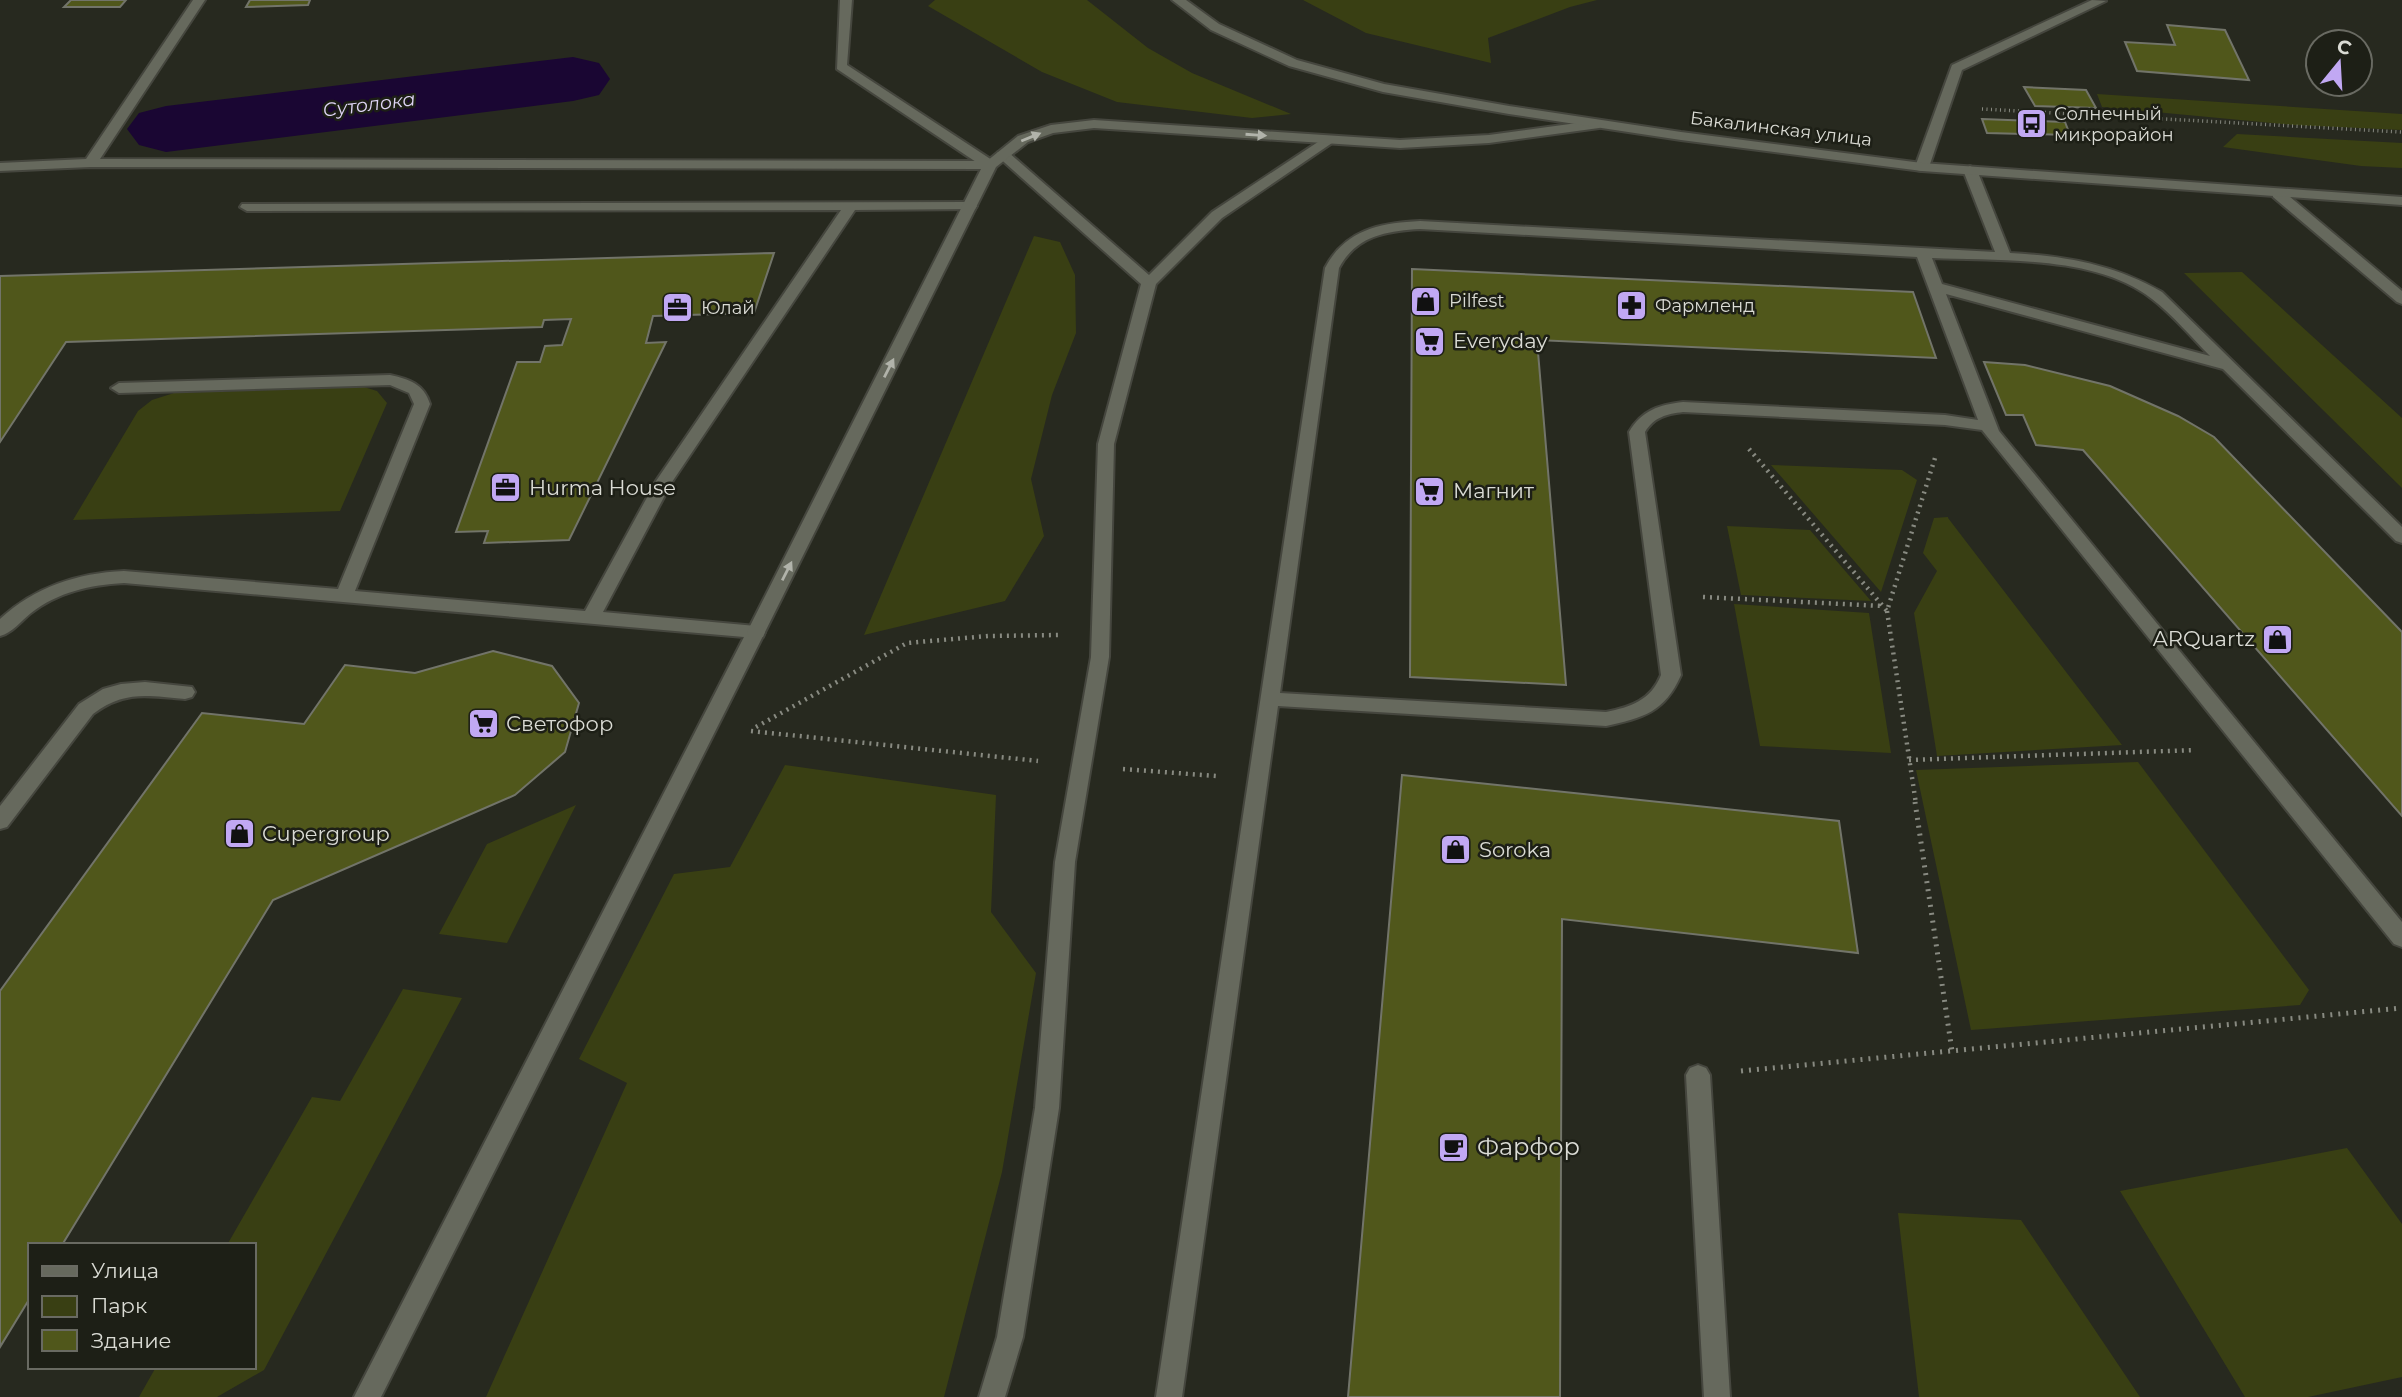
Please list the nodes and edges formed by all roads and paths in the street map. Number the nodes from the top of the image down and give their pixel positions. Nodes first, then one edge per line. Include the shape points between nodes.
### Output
1 (199, 0) edge
2 (846, 0) edge
3 (1178, 0) edge
4 (2099, 1) edge
5 (1943, 106) junction
6 (1600, 124) junction
7 (2402, 132) edge
8 (1327, 140) junction
9 (1003, 155) junction
10 (90, 163) junction
11 (990, 165) junction
12 (0, 167) edge
13 (1922, 167) junction
14 (1970, 170) junction
15 (2278, 194) junction
16 (2402, 201) edge
17 (851, 206) junction
18 (970, 206) junction
19 (247, 207) dead end
20 (1923, 253) junction
21 (2004, 257) junction
22 (1149, 283) junction
23 (1936, 287) junction
24 (2402, 299) edge
25 (2229, 366) junction
26 (119, 388) dead end
27 (1714, 408) junction
28 (1947, 420) junction
29 (1987, 426) junction
30 (2402, 537) edge
31 (1660, 594) junction
32 (344, 596) junction
33 (1886, 608) junction
34 (591, 617) junction
35 (0, 630) edge
36 (756, 632) junction
37 (1101, 634) junction
38 (185, 692) dead end
39 (1270, 699) junction
40 (2248, 748) junction
41 (1909, 760) junction
42 (1081, 766) junction
43 (1258, 779) junction
44 (0, 821) edge
45 (2402, 938) edge
46 (2402, 1008) edge
47 (1952, 1051) junction
48 (1698, 1075) joint
49 (367, 1397) edge
50 (992, 1397) edge
51 (1169, 1397) edge
52 (1717, 1397) edge

1 - 10 street
2 - 11 street via 841,66
3 - 6 street, Бакалинская улица via 1215,27 1293,63 1382,88
4 - 5 street via 1956,68
5 - 7 path
5 - 13 street
6 - 8 street via 1445,143
6 - 13 street, Бакалинская улица
9 -> 8 street via 1023,139 1051,129 1094,124
8 - 22 street via 1217,215
9 - 11 street
9 - 22 street
10 - 11 street
10 - 12 street
11 - 18 street
13 - 14 street, Бакалинская улица
14 - 15 street, Бакалинская улица
14 - 21 lane
15 - 16 street, Бакалинская улица
15 - 24 street
17 - 18 street
17 - 19 street
17 - 34 street via 664,481
36 -> 18 street
20 - 21 street
20 - 23 street
20 - 39 street via 1420,225 1381,228 1351,241 1337,254 1332,268
21 - 25 street via 2081,263 2129,278 2157,295
22 - 37 street via 1107,444
23 - 25 street
23 - 29 street
25 - 30 street
26 - 32 street via 390,380 414,388 422,404
27 - 28 street
27 - 31 street via 1662,410 1643,421 1637,432
27 - 33 path
28 - 29 street
28 - 33 path
29 - 40 street
31 - 33 path
31 - 39 street via 1671,675 1660,697 1634,714 1606,719
32 - 34 street
32 - 35 street via 103,577 45,593 20,609
33 - 41 path
34 - 36 street
36 - 49 street
37 - 42 street
37 - 42 path via 907,643 749,731
38 - 44 street via 127,688 100,697
39 - 43 street
40 - 41 path
40 - 45 street
41 - 47 path
42 - 43 path
42 - 50 street via 1065,862 1047,1108 1010,1337
43 - 51 street
46 - 47 path
47 - 48 path
48 - 52 street

